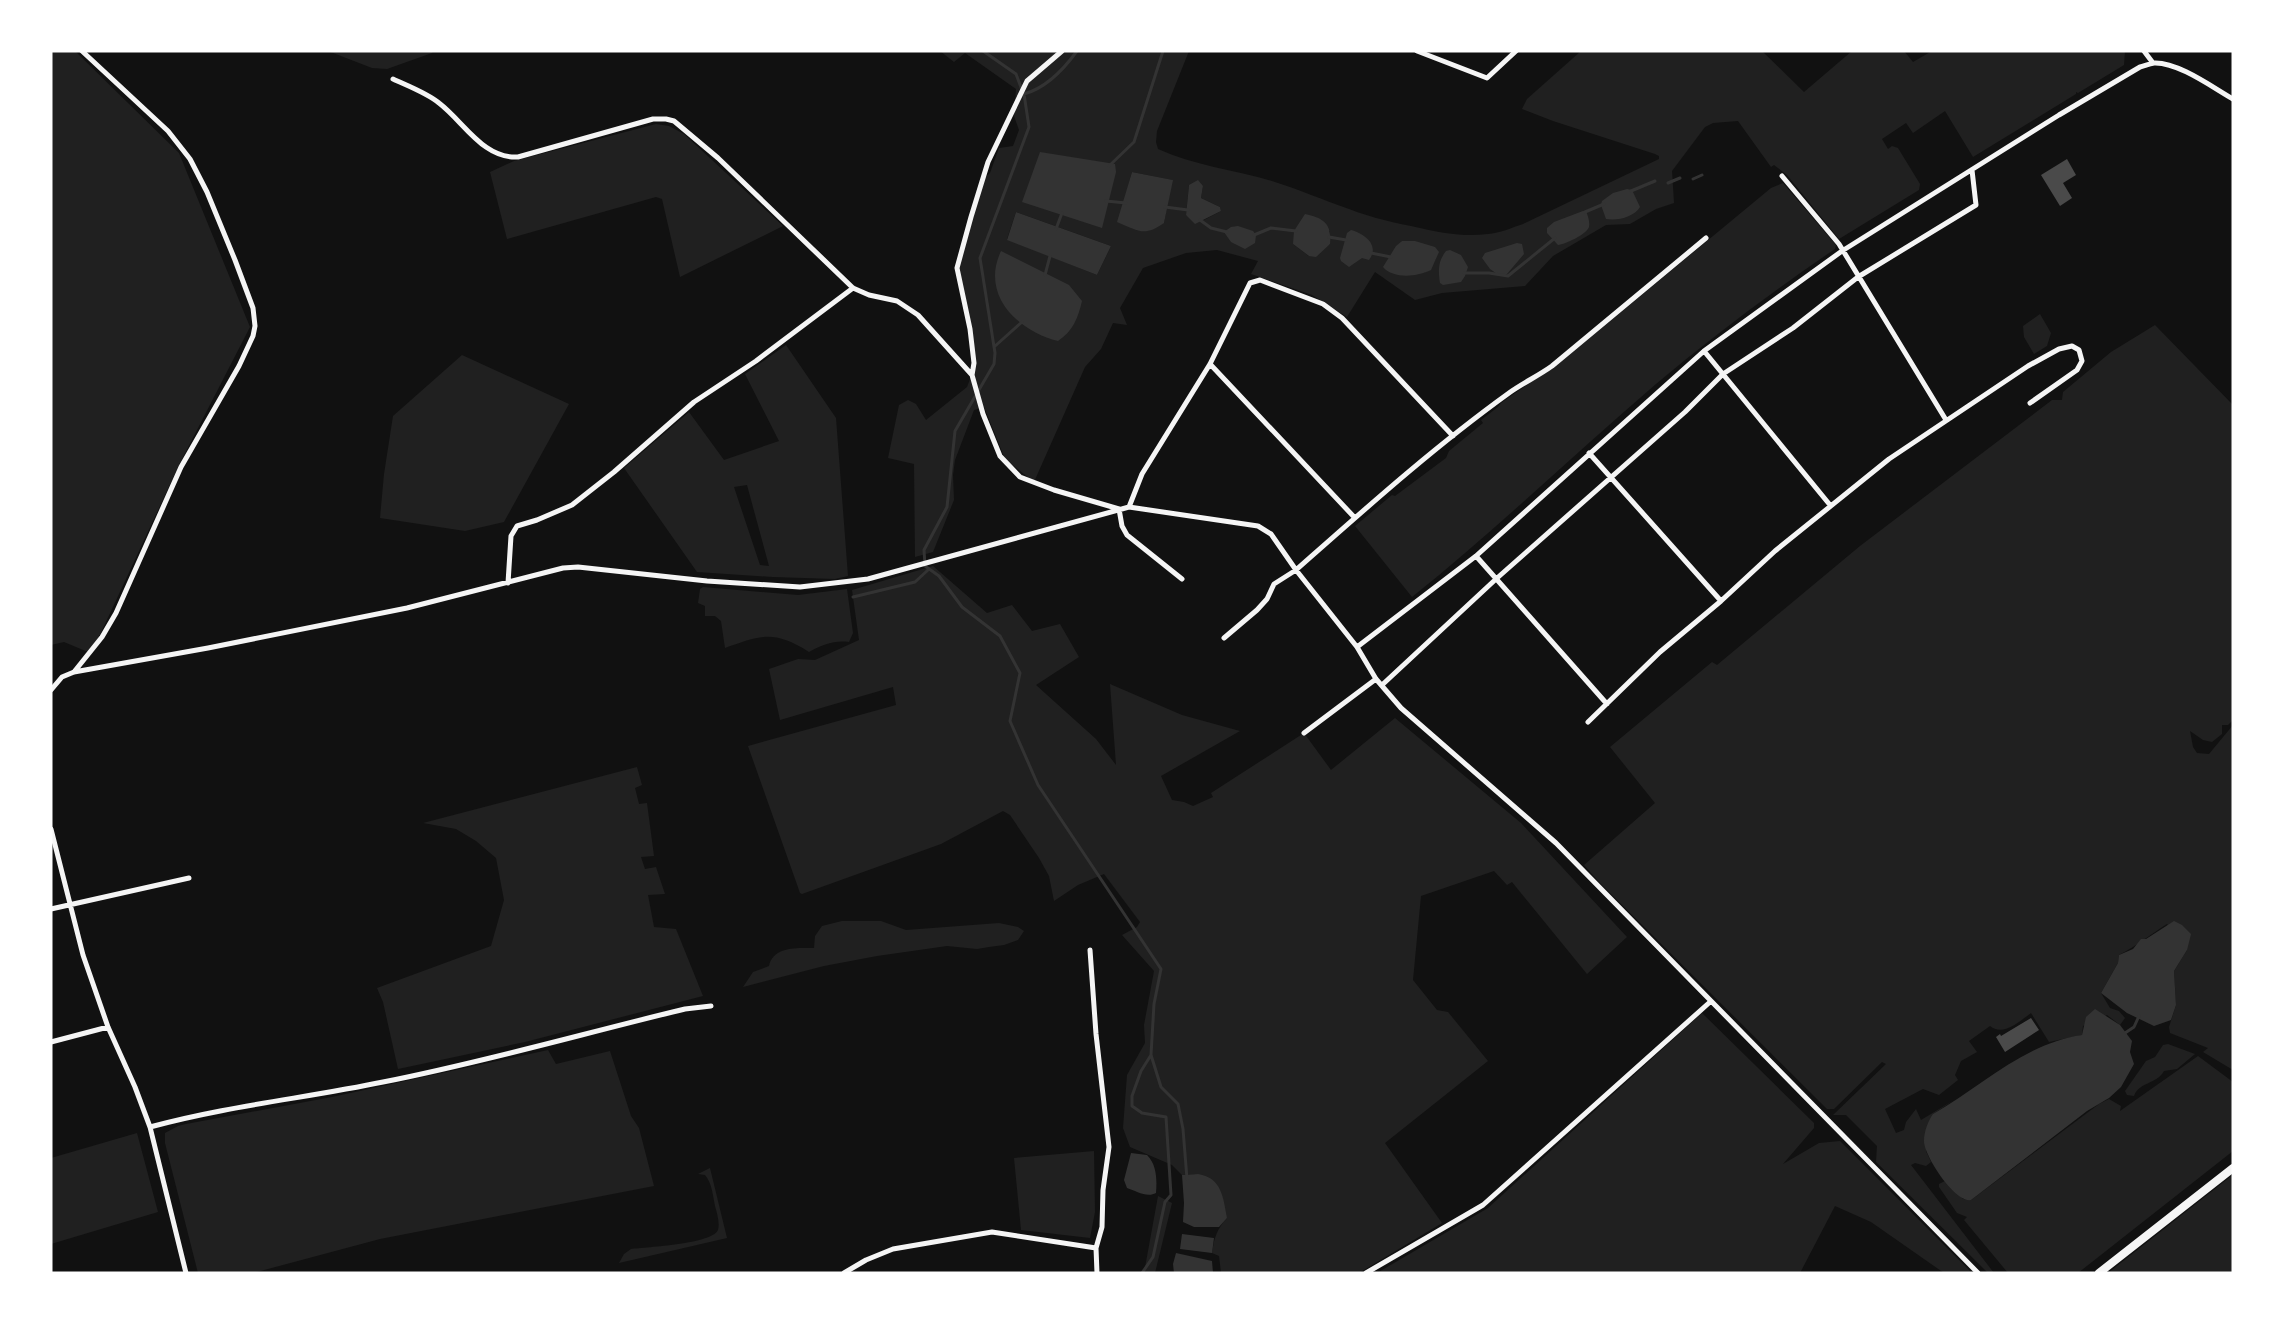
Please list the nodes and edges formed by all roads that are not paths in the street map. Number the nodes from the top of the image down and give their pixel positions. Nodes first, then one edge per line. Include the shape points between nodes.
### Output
1 (82, 51) edge
2 (1062, 51) edge
3 (1417, 51) edge
4 (1516, 51) edge
5 (2144, 51) edge
6 (2153, 63) junction
7 (393, 79) dead end
8 (2233, 99) edge
9 (1972, 170) junction
10 (1782, 176) dead end
11 (1706, 238) dead end
12 (1842, 251) junction
13 (1858, 277) junction
14 (853, 288) junction
15 (1704, 351) junction
16 (1210, 364) junction
17 (972, 375) junction
18 (1723, 375) junction
19 (2030, 403) dead end
20 (1946, 420) junction
21 (1453, 436) junction
22 (1589, 453) junction
23 (1611, 477) junction
24 (1830, 505) junction
25 (1129, 507) junction
26 (1119, 509) junction
27 (1355, 518) junction
28 (1476, 556) junction
29 (1296, 570) junction
30 (1182, 579) dead end
31 (1496, 579) junction
32 (508, 584) junction
33 (1721, 601) junction
34 (1224, 638) dead end
35 (1357, 647) junction
36 (74, 672) junction
37 (1376, 679) junction
38 (1382, 686) junction
39 (51, 690) edge
40 (1607, 704) junction
41 (1587, 722) dead end
42 (1304, 733) dead end
43 (51, 829) edge
44 (189, 878) dead end
45 (69, 904) junction
46 (51, 909) edge
47 (1090, 950) dead end
48 (1710, 1002) junction
49 (711, 1006) dead end
50 (108, 1027) junction
51 (51, 1042) edge
52 (150, 1126) junction
53 (2233, 1168) edge
54 (1096, 1248) junction
55 (186, 1273) edge
56 (844, 1273) edge
57 (1096, 1273) edge
58 (1366, 1273) edge
59 (1978, 1273) edge
60 (2099, 1273) edge

1 - 36 street via 168,131 189,159 235,260 253,308 255,326 239,366 181,467 116,613
2 - 17 street via 1027,81 988,162 968,227 957,268 970,329
3 - 4 street via 1487,78
5 - 6 street
6 - 8 street via 2185,72
6 - 9 street via 2140,67
7 - 14 street via 438,102 476,139 507,158 653,119 674,121
9 - 12 street
9 - 13 street via 1976,205
10 - 12 street
11 - 21 street via 1552,366 1511,391
12 - 13 street
12 - 15 street
13 - 18 street via 1793,328
13 - 20 street
14 - 17 street via 897,301 918,315
14 - 32 street via 694,402 572,505 517,526 511,536
15 - 18 street
15 - 22 street
16 - 21 street via 1250,283 1260,280 1323,304 1342,318
16 - 25 street via 1142,474
16 - 27 street
17 - 26 street via 1000,456 1020,477
18 - 23 street
18 - 24 street
19 - 20 street via 2077,370 2082,361 2079,351 2072,346 2059,349
20 - 24 street
21 - 27 street
22 - 23 street
22 - 28 street
23 - 31 street
23 - 33 street
24 - 33 street
25 - 26 street
25 - 29 street via 1258,526 1271,534
26 - 30 street via 1127,535
26 - 32 street via 860,581 800,587 578,567 550,570
27 - 29 street
28 - 31 street
28 - 35 street
29 - 34 street via 1274,584 1268,599
29 - 35 street
31 - 38 street
31 - 40 street
32 - 36 street via 320,627
33 - 40 street via 1660,652
35 - 37 street
36 - 39 street via 62,677
37 - 38 street
37 - 42 street
38 - 48 street via 1401,708 1556,843
40 - 41 street
43 - 45 street
44 - 45 street
45 - 46 street
45 - 50 street
47 - 54 street via 1109,1147 1102,1227
48 - 58 street via 1483,1205
48 - 59 street
49 - 52 street via 385,1082
50 - 51 street
50 - 52 street
52 - 55 street
53 - 60 main road
54 - 56 street via 992,1232 893,1249
54 - 57 street

